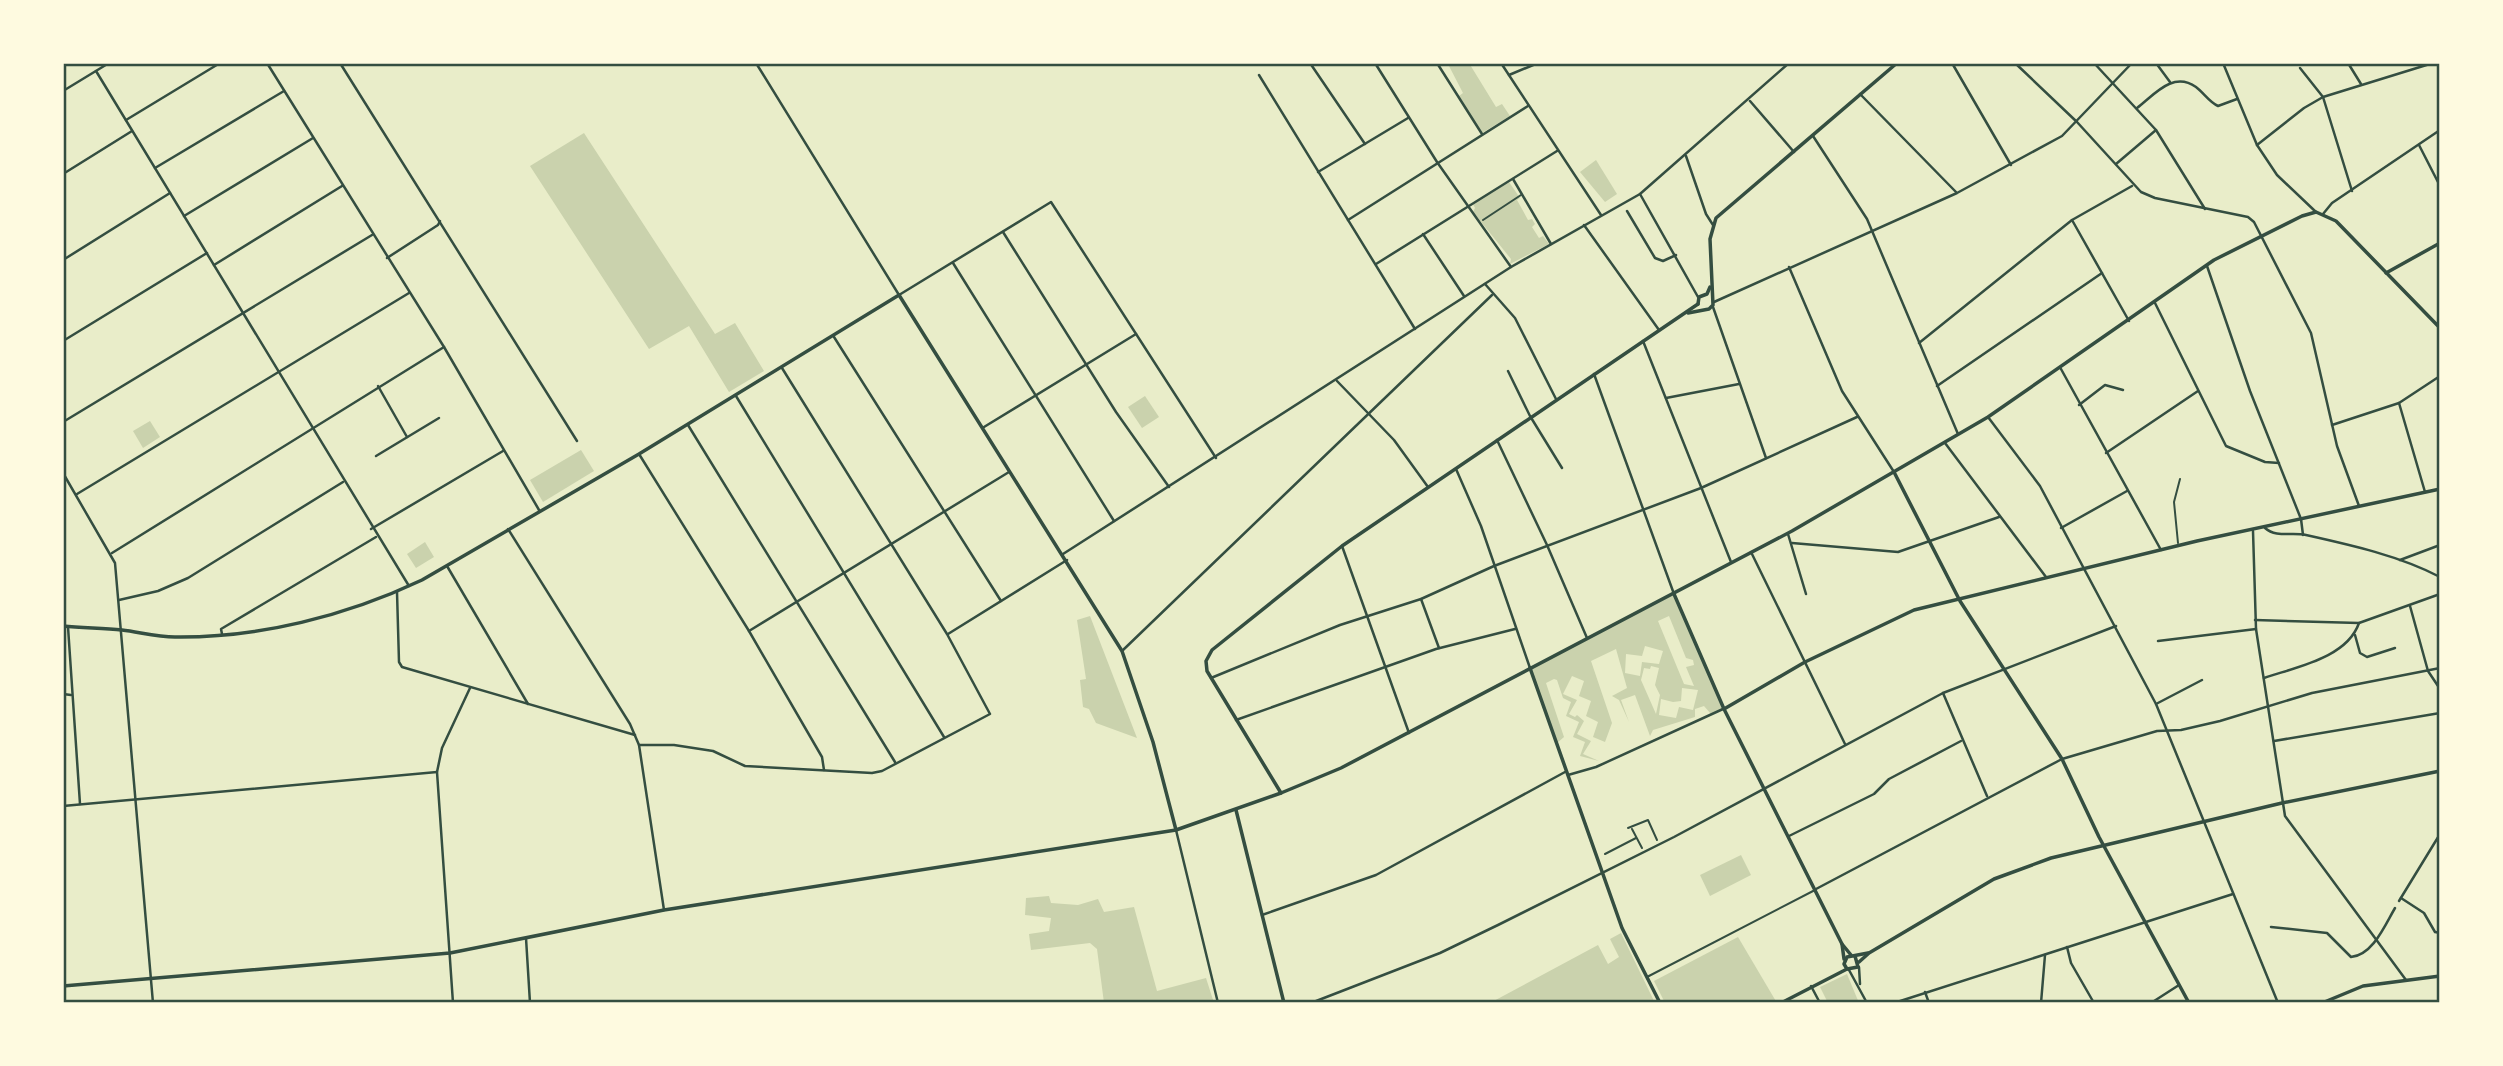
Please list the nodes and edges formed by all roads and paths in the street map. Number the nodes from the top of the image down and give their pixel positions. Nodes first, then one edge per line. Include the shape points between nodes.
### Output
1 (109, 63) edge
2 (220, 63) edge
3 (267, 63) edge
4 (340, 63) edge
5 (756, 63) edge
6 (1310, 63) edge
7 (1375, 63) edge
8 (1437, 63) edge
9 (1501, 63) edge
10 (1538, 63) edge
11 (1789, 63) edge
12 (1897, 63) edge
13 (1952, 63) edge
14 (2015, 63) edge
15 (2094, 63) edge
16 (2132, 63) edge
17 (2156, 63) edge
18 (2224, 63) edge
19 (2348, 63) edge
20 (2433, 63) edge
21 (2300, 68) dead end
22 (96, 71) junction
23 (1259, 75) dead end
24 (1509, 75) junction
25 (2170, 82) junction
26 (2112, 83) junction
27 (2361, 84) junction
28 (63, 91) edge
29 (284, 91) junction
30 (1860, 94) junction
31 (2323, 97) junction
32 (2237, 99) junction
33 (1749, 101) junction
34 (1528, 106) junction
35 (2137, 108) junction
36 (1408, 118) junction
37 (125, 120) junction
38 (2077, 122) junction
39 (2156, 130) junction
40 (2440, 130) edge
41 (132, 131) junction
42 (1482, 135) junction
43 (1813, 136) junction
44 (313, 138) junction
45 (1365, 145) junction
46 (2257, 145) junction
47 (2418, 145) junction
48 (1557, 151) junction
49 (1794, 152) junction
50 (1686, 156) junction
51 (1437, 162) junction
52 (2115, 164) junction
53 (2011, 165) junction
54 (155, 168) junction
55 (1318, 172) junction
56 (63, 174) edge
57 (1513, 179) junction
58 (2134, 185) junction
59 (342, 186) junction
60 (2440, 186) edge
61 (2352, 191) junction
62 (170, 193) junction
63 (1957, 193) junction
64 (1522, 194) junction
65 (1640, 194) junction
66 (1468, 206) junction
67 (2204, 209) junction
68 (1627, 211) dead end
69 (2316, 212) junction
70 (2323, 214) junction
71 (1601, 215) junction
72 (184, 216) junction
73 (1348, 220) junction
74 (1483, 220) dead end
75 (2072, 220) junction
76 (440, 221) junction
77 (1584, 225) junction
78 (1713, 225) junction
79 (1872, 231) junction
80 (1003, 232) junction
81 (1423, 234) junction
82 (2262, 234) junction
83 (372, 235) junction
84 (2440, 243) edge
85 (1551, 244) junction
86 (206, 253) junction
87 (1676, 255) junction
88 (387, 258) junction
89 (63, 260) edge
90 (953, 263) junction
91 (1376, 264) junction
92 (214, 265) junction
93 (2207, 266) junction
94 (1511, 267) junction
95 (1789, 267) junction
96 (2386, 273) junction
97 (2102, 274) junction
98 (1485, 284) junction
99 (409, 293) junction
100 (899, 295) junction
101 (1492, 295) junction
102 (1709, 295) junction
103 (1464, 297) junction
104 (1698, 301) junction
105 (2155, 303) junction
106 (1713, 304) junction
107 (1702, 309) junction
108 (243, 314) junction
109 (1684, 314) junction
110 (2129, 321) junction
111 (2440, 328) edge
112 (1415, 329) junction
113 (1659, 330) junction
114 (1136, 334) junction
115 (834, 337) junction
116 (63, 341) edge
117 (1643, 341) junction
118 (1919, 343) junction
119 (444, 347) junction
120 (1087, 364) junction
121 (782, 368) junction
122 (2061, 369) junction
123 (1508, 371) dead end
124 (277, 373) junction
125 (1594, 374) junction
126 (2440, 376) edge
127 (1336, 379) junction
128 (1740, 384) junction
129 (378, 386) junction
130 (1937, 387) junction
131 (2123, 390) dead end
132 (2198, 391) junction
133 (1034, 395) junction
134 (736, 396) junction
135 (1666, 398) junction
136 (1556, 400) junction
137 (2399, 403) junction
138 (2079, 405) junction
139 (1368, 413) junction
140 (1530, 416) junction
141 (1988, 416) junction
142 (1857, 417) junction
143 (439, 418) dead end
144 (63, 422) edge
145 (688, 425) junction
146 (2331, 425) junction
147 (311, 427) junction
148 (984, 427) junction
149 (1959, 435) junction
150 (407, 437) junction
151 (577, 440) dead end
152 (1497, 440) junction
153 (1945, 443) junction
154 (503, 451) junction
155 (2106, 453) junction
156 (639, 454) junction
157 (376, 456) dead end
158 (1216, 458) junction
159 (1766, 459) junction
160 (2279, 463) junction
161 (1562, 468) dead end
162 (1456, 469) junction
163 (1011, 471) junction
164 (1894, 472) junction
165 (63, 473) edge
166 (2180, 479) dead end
167 (343, 482) junction
168 (1169, 487) junction
169 (1428, 487) junction
170 (1701, 488) junction
171 (2440, 489) edge
172 (2127, 491) junction
173 (2425, 492) junction
174 (77, 494) junction
175 (2359, 506) junction
176 (540, 510) junction
177 (1643, 510) junction
178 (945, 511) junction
179 (1999, 517) junction
180 (2301, 519) junction
181 (1114, 521) junction
182 (371, 528) junction
183 (508, 528) junction
184 (2061, 528) junction
185 (2265, 528) junction
186 (2253, 531) junction
187 (1788, 534) junction
188 (2303, 535) junction
189 (376, 537) junction
190 (1930, 542) junction
191 (1792, 543) junction
192 (892, 545) junction
193 (1547, 545) junction
194 (2440, 545) edge
195 (1342, 546) junction
196 (2179, 546) junction
197 (2161, 550) junction
198 (1751, 552) junction
199 (112, 553) junction
200 (1063, 554) junction
201 (2400, 560) junction
202 (1067, 561) junction
203 (1732, 563) junction
204 (447, 566) junction
205 (1494, 566) junction
206 (2084, 571) junction
207 (845, 574) junction
208 (2440, 577) edge
209 (2048, 579) junction
210 (409, 586) junction
211 (397, 591) junction
212 (1674, 594) junction
213 (1806, 594) dead end
214 (2440, 594) edge
215 (1421, 599) junction
216 (119, 600) junction
217 (1001, 601) junction
218 (1960, 601) junction
219 (797, 603) junction
220 (2410, 606) junction
221 (1368, 616) junction
222 (2255, 620) junction
223 (2359, 622) junction
224 (65, 626) edge
225 (2116, 626) junction
226 (1515, 629) junction
227 (2256, 629) junction
228 (123, 630) junction
229 (749, 631) junction
230 (947, 634) junction
231 (222, 635) junction
232 (2355, 635) junction
233 (1587, 638) junction
234 (2158, 642) dead end
235 (1439, 648) junction
236 (2395, 648) dead end
237 (1122, 652) junction
238 (1805, 662) junction
239 (1386, 665) junction
240 (1530, 668) junction
241 (2004, 668) junction
242 (2440, 668) edge
243 (2428, 671) junction
244 (1212, 678) junction
245 (2263, 679) junction
246 (2202, 680) dead end
247 (470, 688) junction
248 (2440, 689) edge
249 (1942, 693) junction
250 (63, 694) edge
251 (71, 695) junction
252 (528, 704) junction
253 (2156, 704) junction
254 (2267, 706) junction
255 (1724, 709) junction
256 (2440, 713) edge
257 (1236, 720) junction
258 (2168, 731) junction
259 (1409, 733) junction
260 (635, 736) junction
261 (944, 737) junction
262 (1961, 741) junction
263 (2273, 741) junction
264 (639, 745) junction
265 (1846, 745) junction
266 (2062, 759) junction
267 (895, 763) junction
268 (824, 770) junction
269 (2440, 771) edge
270 (437, 772) junction
271 (1568, 773) junction
272 (1765, 789) junction
273 (1281, 793) junction
274 (1988, 797) junction
275 (137, 801) junction
276 (2282, 803) junction
277 (80, 804) junction
278 (63, 806) edge
279 (1236, 810) junction
280 (2202, 822) junction
281 (1176, 830) junction
282 (2440, 834) edge
283 (1789, 836) junction
284 (1636, 838) junction
285 (1657, 840) dead end
286 (2104, 846) junction
287 (1642, 848) dead end
288 (1605, 854) dead end
289 (1603, 874) junction
290 (1816, 889) junction
291 (2234, 894) junction
292 (2395, 908) dead end
293 (664, 910) junction
294 (1262, 915) junction
295 (2146, 924) junction
296 (2270, 927) dead end
297 (2439, 933) edge
298 (526, 938) junction
299 (2376, 940) junction
300 (1842, 944) junction
301 (2067, 947) junction
302 (450, 953) junction
303 (1869, 953) junction
304 (2045, 955) junction
305 (1853, 956) junction
306 (1844, 962) junction
307 (1859, 963) junction
308 (1848, 970) junction
309 (1832, 974) junction
310 (2440, 976) edge
311 (1647, 977) junction
312 (152, 978) junction
313 (2406, 980) junction
314 (1860, 984) junction
315 (2179, 985) junction
316 (63, 986) edge
317 (1811, 986) junction
318 (1925, 992) junction
319 (2335, 998) junction
320 (153, 1003) edge
321 (453, 1003) edge
322 (530, 1003) edge
323 (1218, 1003) edge
324 (1284, 1003) edge
325 (1311, 1003) edge
326 (1660, 1003) edge
327 (1781, 1003) edge
328 (1820, 1003) edge
329 (1867, 1003) edge
330 (1894, 1003) edge
331 (1929, 1003) edge
332 (2041, 1003) edge
333 (2094, 1003) edge
334 (2151, 1003) edge
335 (2189, 1003) edge
336 (2278, 1003) edge
337 (2322, 1003) edge
338 (2330, 1003) edge

1 - 22 street
2 - 37 street
3 - 29 street
4 - 76 street
5 - 100 street
6 - 45 street
7 - 36 street
8 - 42 street
9 - 24 street
10 - 24 street
11 - 33 street
12 - 30 street
13 - 53 street
14 - 38 street
15 - 26 street
16 - 26 street
17 - 25 street
18 - 32 street
19 - 27 street
20 - 27 street
21 - 31 street
22 - 28 street
22 - 37 street
23 - 55 street
24 - 34 street
25 - 32 street via 2188,83 2218,106
25 - 35 street
26 - 35 street
26 - 38 street
27 - 31 street
29 - 44 street
29 - 54 street
30 - 43 street
30 - 63 street
31 - 46 street
31 - 61 street
32 - 46 street
33 - 49 street
33 - 50 street
34 - 42 street
34 - 48 street
35 - 39 street
36 - 45 street
36 - 51 street
37 - 41 street
38 - 52 street
38 - 53 street via 2062,136
39 - 52 street
39 - 67 street
40 - 47 street
41 - 54 street
41 - 56 street
42 - 51 street
43 - 49 street
43 - 79 street
44 - 59 street
44 - 72 street
45 - 55 street
46 - 69 street via 2277,175
47 - 60 street
47 - 61 street
48 - 57 street
48 - 71 street
49 - 78 street via 1721,213
50 - 65 street
50 - 78 street
51 - 66 street
51 - 73 street
52 - 58 street
53 - 63 street
54 - 62 street
55 - 73 street
57 - 64 street
57 - 66 street
58 - 67 street via 2147,196
58 - 75 street
59 - 83 street
59 - 92 street
61 - 70 street
62 - 72 street
62 - 89 street
63 - 79 street
64 - 74 street
64 - 85 street
65 - 71 street
65 - 87 street
66 - 81 street
66 - 94 street
67 - 82 street via 2248,217
68 - 87 street via 1656,258 1663,261
69 - 70 street
69 - 82 street
70 - 96 street via 2336,221
71 - 77 street
72 - 86 street
73 - 91 street
75 - 97 street
75 - 118 street
76 - 88 street
76 - 151 street
77 - 85 street
77 - 113 street
78 - 102 street
79 - 95 street
79 - 118 street
80 - 90 street
80 - 114 street via 1051,202
80 - 120 street
81 - 91 street
81 - 103 street
82 - 93 street
82 - 146 street via 2311,333
83 - 88 street
83 - 108 street
84 - 96 street
85 - 94 street
86 - 92 street
86 - 116 street
87 - 104 street
88 - 99 street
90 - 100 street
90 - 133 street
91 - 112 street
92 - 108 street
93 - 105 street
93 - 160 street
94 - 98 street
95 - 106 street
95 - 142 street
96 - 111 street
97 - 110 street
97 - 130 street
98 - 101 street
98 - 103 street
99 - 119 street
99 - 124 street
100 - 115 street
100 - 148 street
101 - 136 street via 1515,318
101 - 139 street
102 - 104 street
102 - 106 street
103 - 112 street
104 - 107 street
104 - 109 street
105 - 110 street
105 - 132 street
106 - 107 street
106 - 128 street
107 - 109 street
108 - 124 street
108 - 144 street
109 - 113 street
110 - 122 street
112 - 127 street
113 - 117 street
114 - 120 street
114 - 158 street
115 - 121 street
115 - 178 street
117 - 125 street
117 - 135 street
118 - 130 street
119 - 129 street
119 - 154 street
120 - 133 street
120 - 168 street
121 - 134 street
121 - 192 street
122 - 138 street
122 - 141 street
123 - 140 street
124 - 147 street
124 - 174 street
125 - 136 street
125 - 177 street
126 - 137 street
127 - 139 street
127 - 158 street
128 - 135 street
128 - 159 street
129 - 147 street
129 - 150 street
130 - 149 street
131 - 138 street via 2105,385
132 - 155 street
132 - 160 street via 2226,446
133 - 148 street
133 - 181 street
134 - 145 street
134 - 207 street
135 - 170 street
136 - 140 street
137 - 146 street
137 - 173 street
138 - 155 street
139 - 169 street
139 - 237 street
140 - 152 street
140 - 161 street
141 - 149 street
141 - 184 street via 2040,486
142 - 159 street
142 - 164 street
143 - 150 street
145 - 156 street
145 - 219 street
146 - 175 street
147 - 167 street
147 - 199 street
148 - 163 street
149 - 153 street
150 - 157 street
152 - 162 street
152 - 193 street
153 - 164 street
153 - 179 street
154 - 176 street
154 - 182 street
155 - 172 street
156 - 176 street
156 - 229 street
158 - 168 street
159 - 170 street
160 - 180 street
162 - 169 street
162 - 205 street
163 - 178 street
163 - 200 street
164 - 187 street
164 - 190 street
165 - 174 street
166 - 196 street via 2174,502
167 - 182 street
167 - 216 street via 188,578
168 - 181 street
169 - 195 street
170 - 177 street
170 - 203 street
171 - 173 street
172 - 184 street
172 - 197 street
173 - 175 street
174 - 199 street
175 - 180 street
176 - 183 street
177 - 193 street
177 - 212 street
178 - 192 street
178 - 217 street
179 - 190 street
179 - 209 street
180 - 185 street
180 - 188 street
181 - 200 street
182 - 189 street
183 - 204 street
183 - 260 street
184 - 206 street
185 - 186 street
185 - 188 street
186 - 196 street
186 - 222 street
187 - 191 street
187 - 198 street
188 - 201 street
189 - 210 street
189 - 231 street via 221,629
190 - 191 street via 1887,553
190 - 218 street
191 - 213 street
192 - 207 street
192 - 230 street
193 - 205 street
193 - 233 street
194 - 201 street
195 - 221 street
195 - 244 street via 1212,650 1205,665
196 - 197 street
197 - 206 street
198 - 203 street
198 - 238 street
199 - 216 street
200 - 202 street
201 - 208 street
202 - 217 street
202 - 237 street
203 - 212 street
204 - 210 street
204 - 252 street
205 - 215 street
205 - 226 street
206 - 209 street
206 - 225 street
207 - 219 street
207 - 261 street
209 - 218 street
210 - 211 street
211 - 231 street via 335,614
211 - 247 street via 399,662
212 - 233 street
212 - 255 street
214 - 220 street
215 - 221 street
215 - 235 street
216 - 228 street
217 - 230 street
218 - 238 street via 1900,615
218 - 241 street
219 - 229 street
219 - 267 street
220 - 223 street
220 - 243 street
221 - 239 street
221 - 244 street
222 - 223 street
222 - 227 street
223 - 232 street
224 - 228 street
224 - 251 street
225 - 241 street
225 - 253 street
226 - 235 street
226 - 240 street
227 - 234 street
227 - 245 street
228 - 231 street via 174,637
228 - 275 street
229 - 268 street via 822,757
230 - 261 street via 990,714
232 - 236 street via 2360,653 2367,657
232 - 245 street via 2334,651
233 - 240 street
235 - 239 street
237 - 281 street via 1153,742
238 - 255 street
238 - 265 street
239 - 257 street
239 - 259 street
240 - 259 street
240 - 271 street
241 - 249 street
241 - 266 street
242 - 243 street
243 - 248 street
243 - 254 street
244 - 257 street
245 - 254 street
246 - 253 street
247 - 252 street
247 - 270 street via 442,748
249 - 262 street
249 - 265 street
250 - 251 street
251 - 277 street
252 - 260 street
253 - 258 street
254 - 258 street
254 - 263 street
255 - 271 street via 1596,768
255 - 272 street
256 - 263 street
257 - 273 street
258 - 266 street
258 - 280 street
259 - 273 street
260 - 264 street
261 - 267 street
262 - 274 street
262 - 283 street via 1889,779 1874,794
263 - 276 street
264 - 268 street via 713,751 745,765
264 - 293 street
265 - 272 street
266 - 274 street
266 - 286 street
267 - 268 street via 872,773
269 - 276 street
270 - 275 street
270 - 302 street
271 - 289 street
271 - 294 street via 1376,875
272 - 283 street
272 - 289 street
273 - 279 street
274 - 290 street
275 - 277 street
275 - 312 street
276 - 280 street
276 - 299 street via 2289,822
277 - 278 street
279 - 281 street
279 - 294 street
280 - 286 street
280 - 291 street
281 - 293 street
281 - 323 street
282 - 297 street via 2400,900 2424,913
283 - 290 street
284 - 285 street via 1630,828 1648,820
284 - 287 street
284 - 288 street
286 - 295 street
286 - 303 street via 2051,858 1994,880
289 - 311 street via 1622,928
289 - 325 street via 1447,950
290 - 300 street
290 - 311 street
291 - 295 street
291 - 336 street
292 - 299 street
293 - 298 street
294 - 324 street
295 - 301 street
295 - 315 street
296 - 299 street via 2327,933 2351,957
298 - 302 street
298 - 322 street
299 - 313 street
300 - 305 street
300 - 306 street
301 - 304 street
301 - 333 street
302 - 312 street
302 - 321 street
303 - 305 street
303 - 307 street
304 - 318 street
304 - 332 street
305 - 306 street
305 - 307 street
306 - 308 street
306 - 309 street
307 - 308 street
307 - 314 street
308 - 309 street
308 - 314 street
309 - 317 street
310 - 313 street
311 - 326 street
312 - 316 street
312 - 320 street
313 - 319 street via 2363,986
314 - 329 street
315 - 334 street
315 - 335 street
317 - 327 street
317 - 328 street
318 - 330 street
318 - 331 street
319 - 337 street
319 - 338 street

